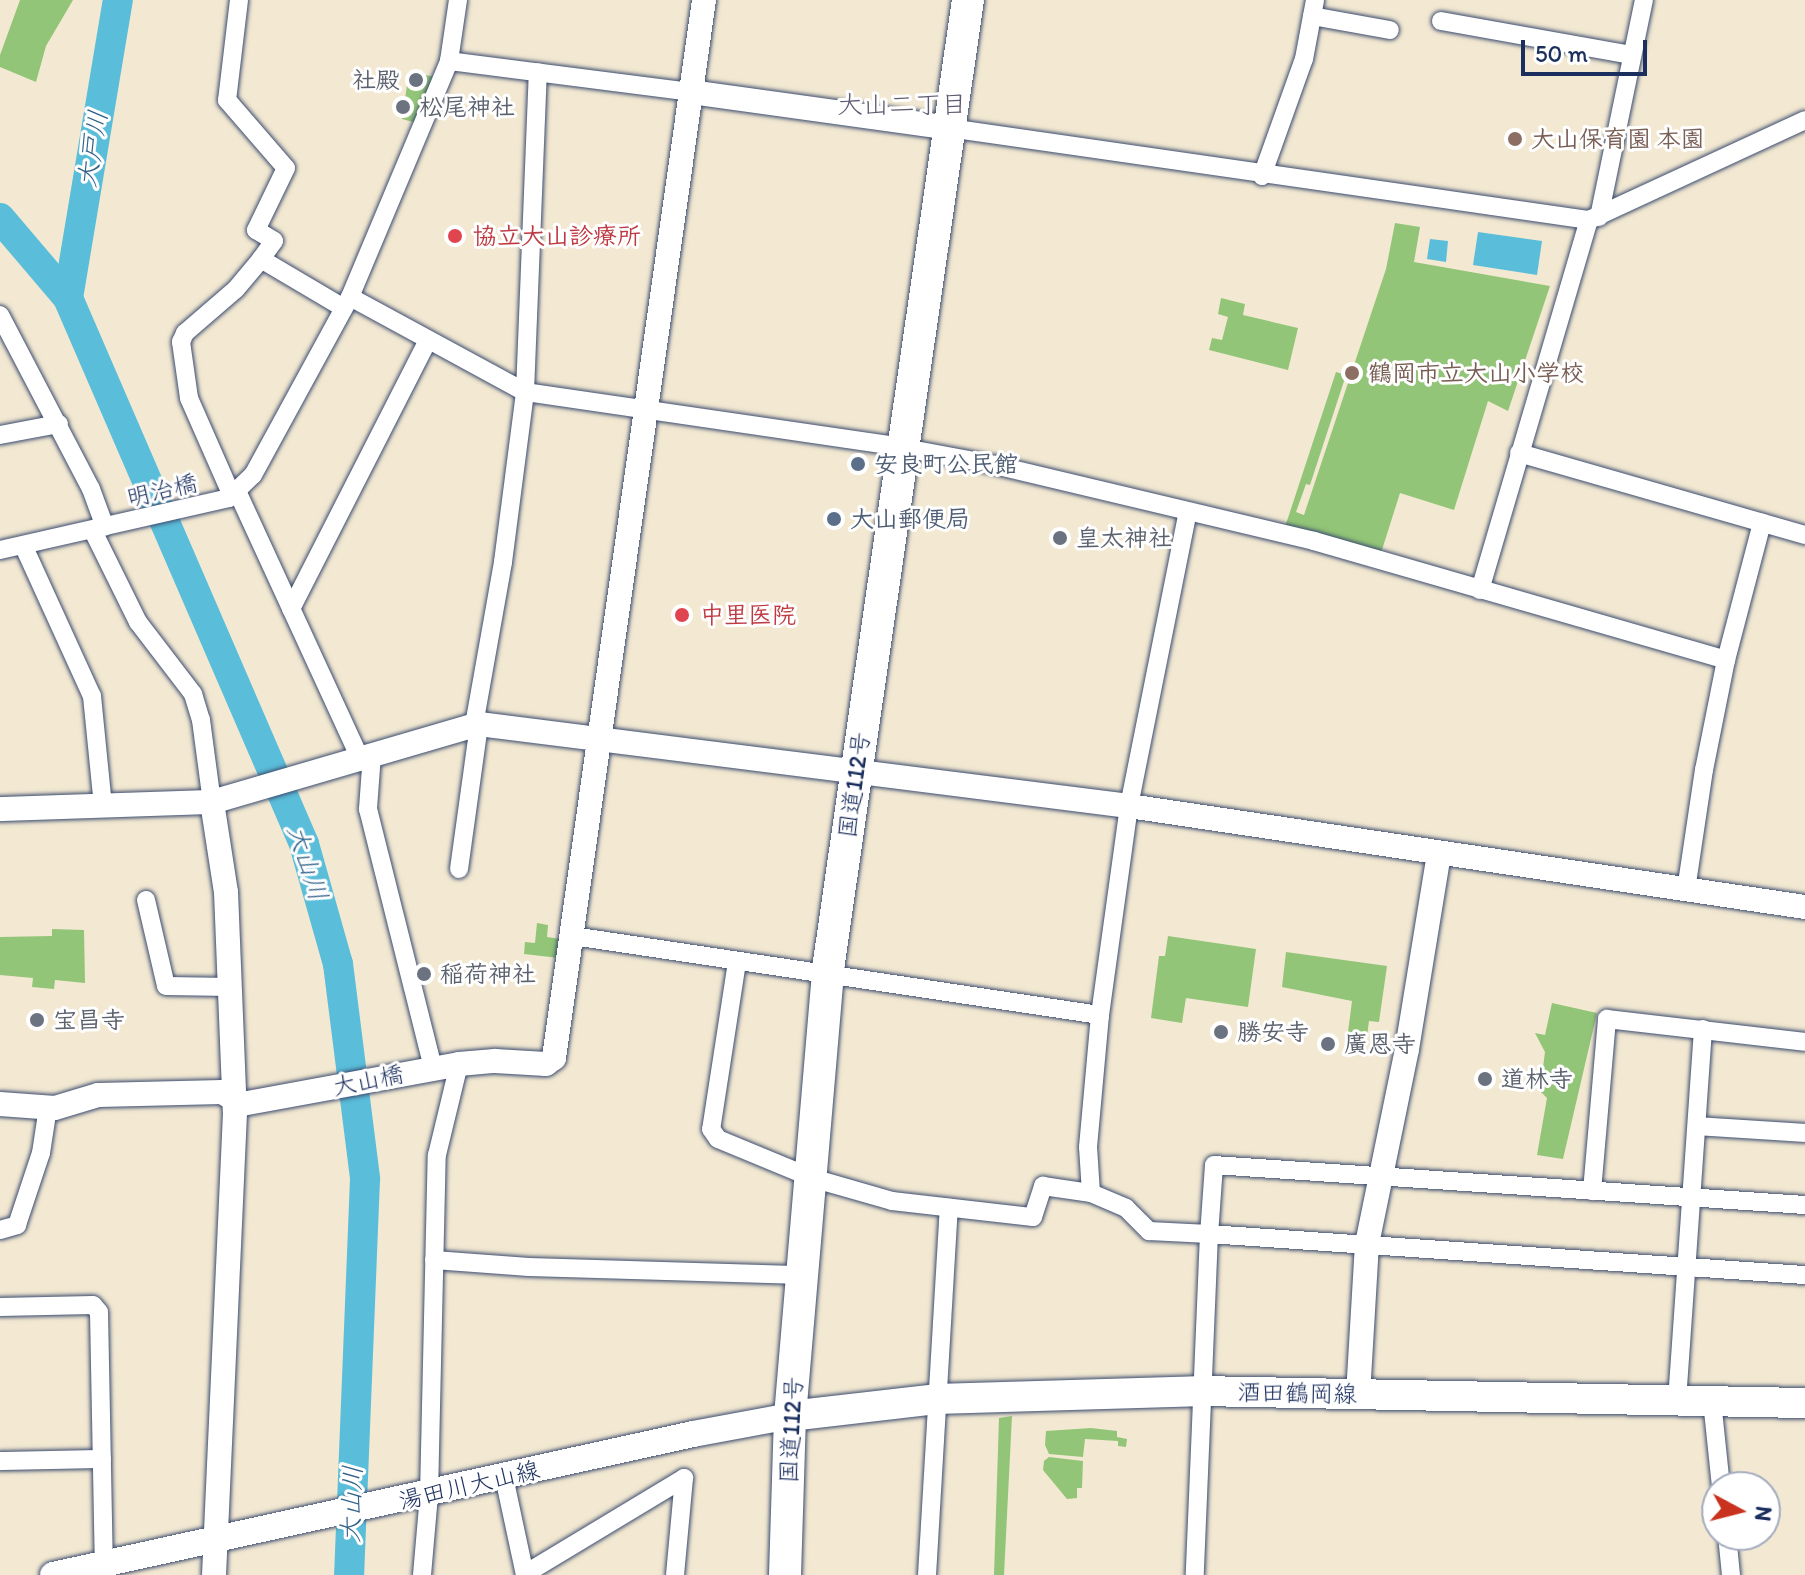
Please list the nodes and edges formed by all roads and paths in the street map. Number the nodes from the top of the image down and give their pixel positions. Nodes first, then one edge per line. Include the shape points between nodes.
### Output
1 (239, 0) edge
2 (458, 0) edge
3 (704, 0) edge
4 (968, 0) edge
5 (1644, 0) edge
6 (1314, 8) edge
7 (1441, 21) dead end
8 (1390, 30) dead end
9 (1632, 55) junction
10 (449, 61) junction
11 (538, 72) junction
12 (691, 92) junction
13 (1805, 120) edge
14 (949, 128) junction
15 (1262, 176) junction
16 (1594, 219) junction
17 (261, 259) junction
18 (347, 302) junction
19 (0, 315) edge
20 (428, 340) junction
21 (525, 392) junction
22 (648, 409) junction
23 (59, 424) junction
24 (0, 435) edge
25 (903, 448) junction
26 (1519, 453) junction
27 (233, 495) junction
28 (1188, 512) junction
29 (1762, 523) junction
30 (99, 529) junction
31 (1805, 535) edge
32 (24, 547) junction
33 (0, 550) edge
34 (1480, 590) junction
35 (291, 609) junction
36 (1726, 660) junction
37 (476, 724) junction
38 (599, 740) junction
39 (361, 758) junction
40 (856, 772) junction
41 (212, 802) junction
42 (103, 806) junction
43 (1129, 806) junction
44 (0, 809) edge
45 (1439, 854) junction
46 (459, 869) dead end
47 (1686, 890) junction
48 (146, 900) dead end
49 (1805, 907) edge
50 (573, 936) junction
51 (737, 962) junction
52 (828, 976) junction
53 (231, 987) junction
54 (1100, 1015) junction
55 (1703, 1029) junction
56 (1805, 1042) edge
57 (459, 1064) junction
58 (429, 1069) junction
59 (235, 1099) junction
60 (0, 1104) edge
61 (48, 1107) junction
62 (1697, 1126) junction
63 (1805, 1133) edge
64 (1379, 1176) junction
65 (812, 1178) junction
66 (1592, 1191) junction
67 (1091, 1193) junction
68 (1692, 1198) junction
69 (1805, 1205) edge
70 (949, 1208) junction
71 (0, 1230) edge
72 (1209, 1234) junction
73 (1367, 1244) junction
74 (434, 1260) junction
75 (1687, 1266) junction
76 (803, 1275) junction
77 (1805, 1275) edge
78 (0, 1307) edge
79 (1200, 1391) junction
80 (1358, 1395) junction
81 (936, 1399) junction
82 (1677, 1401) junction
83 (1712, 1401) junction
84 (1805, 1403) edge
85 (790, 1416) junction
86 (102, 1459) junction
87 (0, 1461) edge
88 (1719, 1471) edge
89 (504, 1477) junction
90 (425, 1495) junction
91 (215, 1540) junction
92 (1729, 1551) edge
93 (104, 1564) junction
94 (525, 1574) edge
95 (53, 1575) edge
96 (214, 1575) edge
97 (422, 1575) edge
98 (675, 1575) edge
99 (785, 1575) edge
100 (927, 1575) edge
101 (1195, 1575) edge
102 (1731, 1575) edge

1 - 17 street via 227,100 286,168 256,230 274,241
2 - 10 street
3 - 12 street
4 - 14 highway, 国道112号
5 - 9 street
6 - 8 street
6 - 15 street via 1304,59
7 - 9 street
9 - 16 street
10 - 11 street
10 - 18 street
11 - 12 street
11 - 21 street
12 - 14 street
12 - 22 street
13 - 16 street
14 - 15 street
14 - 25 highway, 国道112号
15 - 16 street
16 - 26 street
17 - 18 street
17 - 27 street via 181,342 189,398
18 - 20 street
18 - 27 street via 253,475
19 - 23 street
20 - 21 street
20 - 35 street
21 - 22 street
21 - 37 street
22 - 25 street
22 - 38 street
23 - 24 street
23 - 30 street via 91,489
25 - 28 street
25 - 40 highway, 国道112号
26 - 29 street
26 - 34 street
27 - 30 street, 明治橋
27 - 35 street
28 - 34 street via 1314,541
28 - 43 street
29 - 31 street
29 - 36 street
30 - 32 street, 明治橋
30 - 41 street via 138,622 193,694
32 - 33 street, 明治橋
32 - 42 street via 92,696
34 - 36 street
35 - 39 street
36 - 47 street
37 - 38 street
37 - 39 street
37 - 46 street
38 - 40 street
38 - 50 street
39 - 41 street
39 - 58 street via 368,809
40 - 43 street
40 - 52 highway, 国道112号
41 - 42 street
41 - 53 street via 226,892
42 - 44 street
43 - 45 street
43 - 54 street
45 - 47 street
45 - 64 street via 1407,1049
47 - 49 street
48 - 53 street via 166,986
50 - 51 street
50 - 57 street, 大山橋 via 554,1058 546,1064
51 - 52 street
51 - 65 street via 711,1129 718,1139
52 - 54 street
52 - 65 highway, 国道112号
53 - 59 street
54 - 67 street via 1088,1147
55 - 56 street
55 - 62 street
55 - 66 street via 1607,1019
57 - 58 street, 大山橋
57 - 74 street via 437,1155
58 - 59 street, 大山橋 via 242,1104
59 - 61 street, 大山橋 via 222,1092 98,1095
59 - 91 street
60 - 61 street, 大山橋
61 - 71 street via 41,1153 17,1225
62 - 63 street
62 - 68 street
64 - 66 street
64 - 72 street via 1214,1165
64 - 73 street
65 - 70 street via 892,1201
65 - 76 highway, 国道112号
66 - 68 street
67 - 70 street via 1043,1186 1033,1217
67 - 72 street via 1126,1208 1149,1231
68 - 69 street
68 - 75 street
70 - 81 street
72 - 73 street
72 - 79 street
73 - 75 street
73 - 80 street
74 - 76 street
74 - 90 street
75 - 77 street
75 - 82 street
76 - 85 highway, 国道112号
78 - 86 street via 93,1305 99,1312
79 - 80 main road, 酒田鶴岡線
79 - 81 main road, 酒田鶴岡線
79 - 101 street
80 - 82 main road, 酒田鶴岡線
81 - 85 main road, 酒田鶴岡線
81 - 100 street
82 - 83 main road, 酒田鶴岡線
83 - 84 main road, 酒田鶴岡線
83 - 88 street
85 - 89 main road, 湯田川大山線
85 - 99 highway, 国道112号
86 - 87 street
86 - 93 street
89 - 90 main road, 湯田川大山線
89 - 94 street
90 - 91 main road, 湯田川大山線
90 - 97 street
91 - 93 main road, 湯田川大山線
91 - 96 street
92 - 102 street
93 - 95 main road, 湯田川大山線
94 - 98 street via 684,1478

